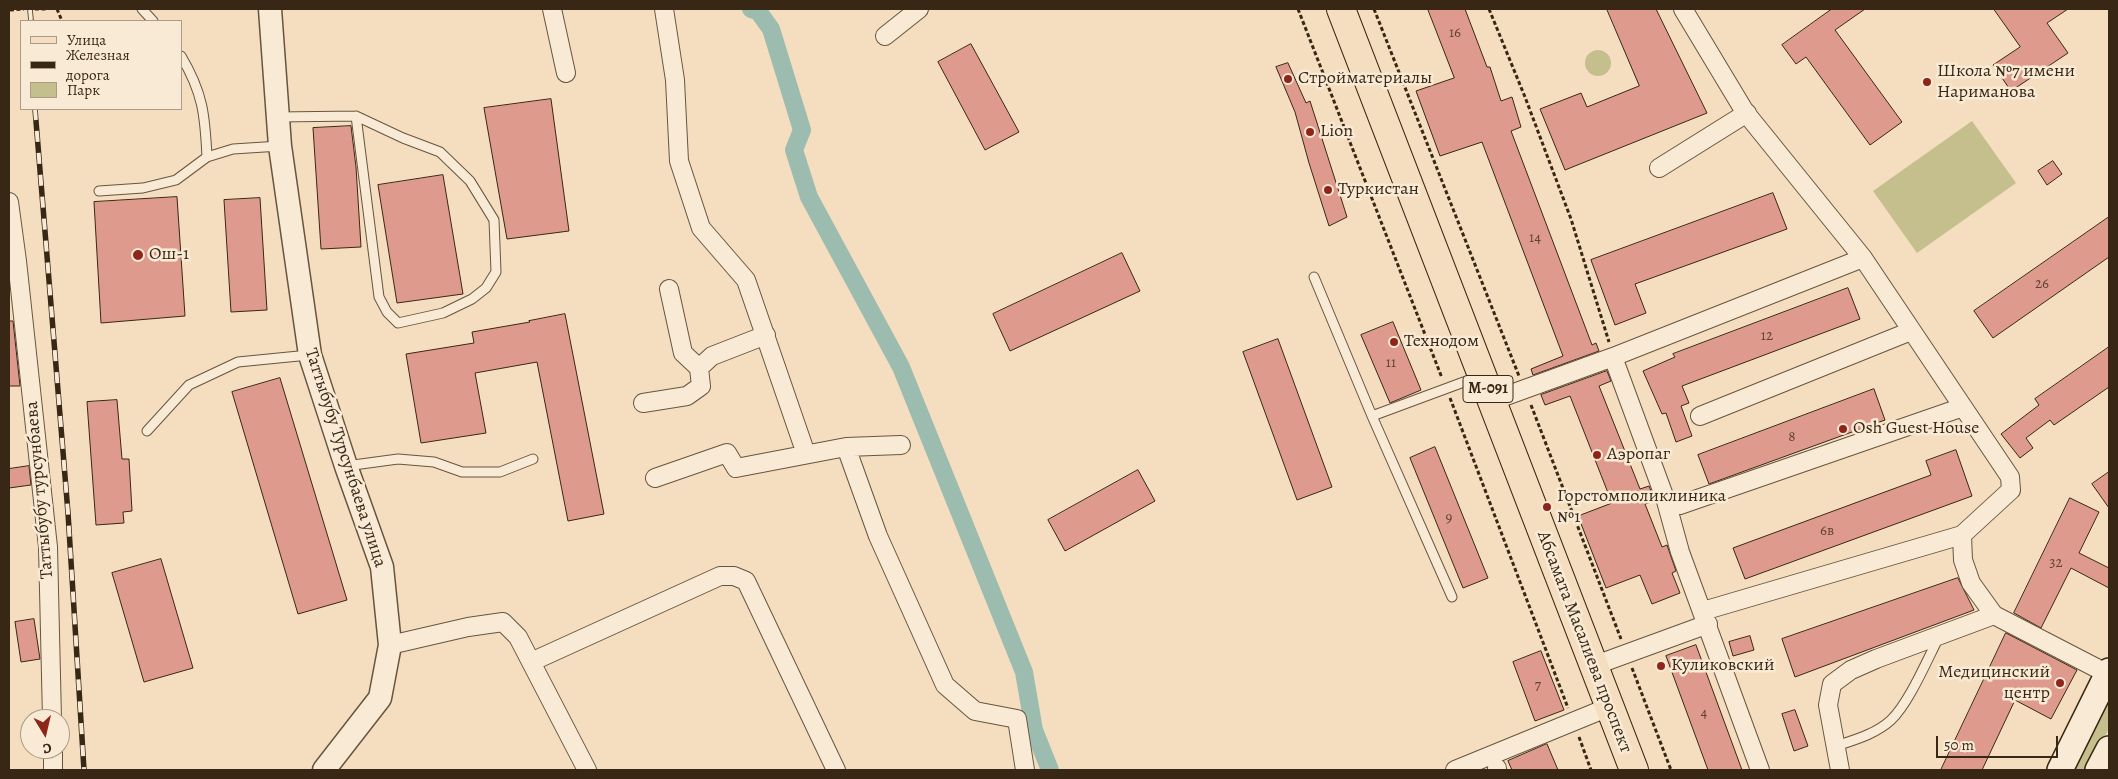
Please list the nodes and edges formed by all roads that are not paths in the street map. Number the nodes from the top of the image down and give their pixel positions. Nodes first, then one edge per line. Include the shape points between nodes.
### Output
1 (142, 9) edge
2 (270, 9) edge
3 (552, 9) edge
4 (664, 9) edge
5 (920, 9) edge
6 (1341, 9) edge
7 (1683, 9) edge
8 (152, 20) edge
9 (885, 36) dead end
10 (182, 58) edge
11 (566, 73) dead end
12 (1747, 113) junction
13 (356, 116) junction
14 (278, 117) junction
15 (280, 146) junction
16 (207, 157) junction
17 (1659, 168) dead end
18 (99, 191) dead end
19 (9, 202) edge
20 (1862, 258) junction
21 (1314, 277) dead end
22 (669, 290) dead end
23 (1911, 331) junction
24 (766, 335) junction
25 (310, 355) junction
26 (1613, 357) junction
27 (699, 368) junction
28 (1482, 375) junction
29 (1492, 401) junction
30 (643, 403) dead end
31 (1963, 407) junction
32 (1372, 416) junction
33 (1700, 416) dead end
34 (147, 431) dead end
35 (901, 445) dead end
36 (846, 447) junction
37 (806, 454) junction
38 (533, 459) dead end
39 (346, 466) junction
40 (655, 478) dead end
41 (1666, 501) junction
42 (1962, 535) junction
43 (1452, 597) dead end
44 (1994, 615) junction
45 (1705, 618) junction
46 (1941, 635) junction
47 (390, 645) junction
48 (531, 662) junction
49 (1593, 666) junction
50 (2108, 673) edge
51 (1609, 707) junction
52 (52, 709) edge
53 (1836, 746) junction
54 (2109, 749) edge
55 (324, 770) edge
56 (587, 770) edge
57 (836, 770) edge
58 (1025, 770) edge
59 (1455, 770) edge
60 (1634, 770) edge
61 (1760, 770) edge
62 (1840, 770) edge
63 (2060, 770) edge
64 (2098, 770) edge

1 - 8 lane
2 - 14 street, Таттыбубу Турсунбаева улица
3 - 11 street
4 - 24 street via 675,80 679,161 701,228 746,280
5 - 9 street
6 - 28 main road, Абсамата Масалиева проспект / М-091
7 - 12 street
10 - 16 lane via 194,77 204,111
12 - 17 street
12 - 20 street
13 - 13 lane via 440,152 475,189 494,220 496,272 486,288 472,299 443,313 398,323 387,312 379,297
13 - 14 lane
14 - 15 street, Таттыбубу Турсунбаева улица
15 - 16 lane via 233,149
15 - 25 street, Таттыбубу Турсунбаева улица
16 - 18 lane via 176,180 143,188
19 - 52 street, Таттыбубу турсунбаева via 48,547
20 - 23 street
20 - 26 street
21 - 32 lane
22 - 27 street via 683,353
23 - 31 street
23 - 33 street
24 - 27 street via 712,356
24 - 37 street
25 - 34 lane via 238,362 189,386
25 - 39 street, Таттыбубу Турсунбаева улица
26 - 29 street
26 - 41 street
27 - 30 street via 701,386 687,396
28 - 29 main road, Абсамата Масалиева проспект / М-091
28 - 32 lane
29 - 49 main road, Абсамата Масалиева проспект / М-091
31 - 41 street via 1680,505
31 - 42 street via 2010,477 2011,490
32 - 43 lane
35 - 36 street
36 - 37 street
36 - 58 street via 878,536 944,685 974,711 1017,719
37 - 40 street via 736,468 727,453
38 - 39 lane via 500,472 462,472 434,462 398,459
39 - 47 street, Таттыбубу Турсунбаева улица via 382,567
41 - 45 street via 1680,552
42 - 44 street via 1963,560 1971,583
42 - 45 street
44 - 46 street
44 - 50 street
45 - 49 street
45 - 61 street
46 - 53 lane via 1891,720 1870,734
46 - 53 street via 1850,670 1832,684 1828,705
47 - 48 street via 503,622 518,637
47 - 55 street, Таттыбубу Турсунбаева улица via 380,698
48 - 56 street
48 - 57 street via 720,576 746,580
49 - 51 main road, Абсамата Масалиева проспект / М-091
50 - 63 main road
51 - 59 street
51 - 60 main road, Абсамата Масалиева проспект / М-091
53 - 62 street
54 - 64 main road

